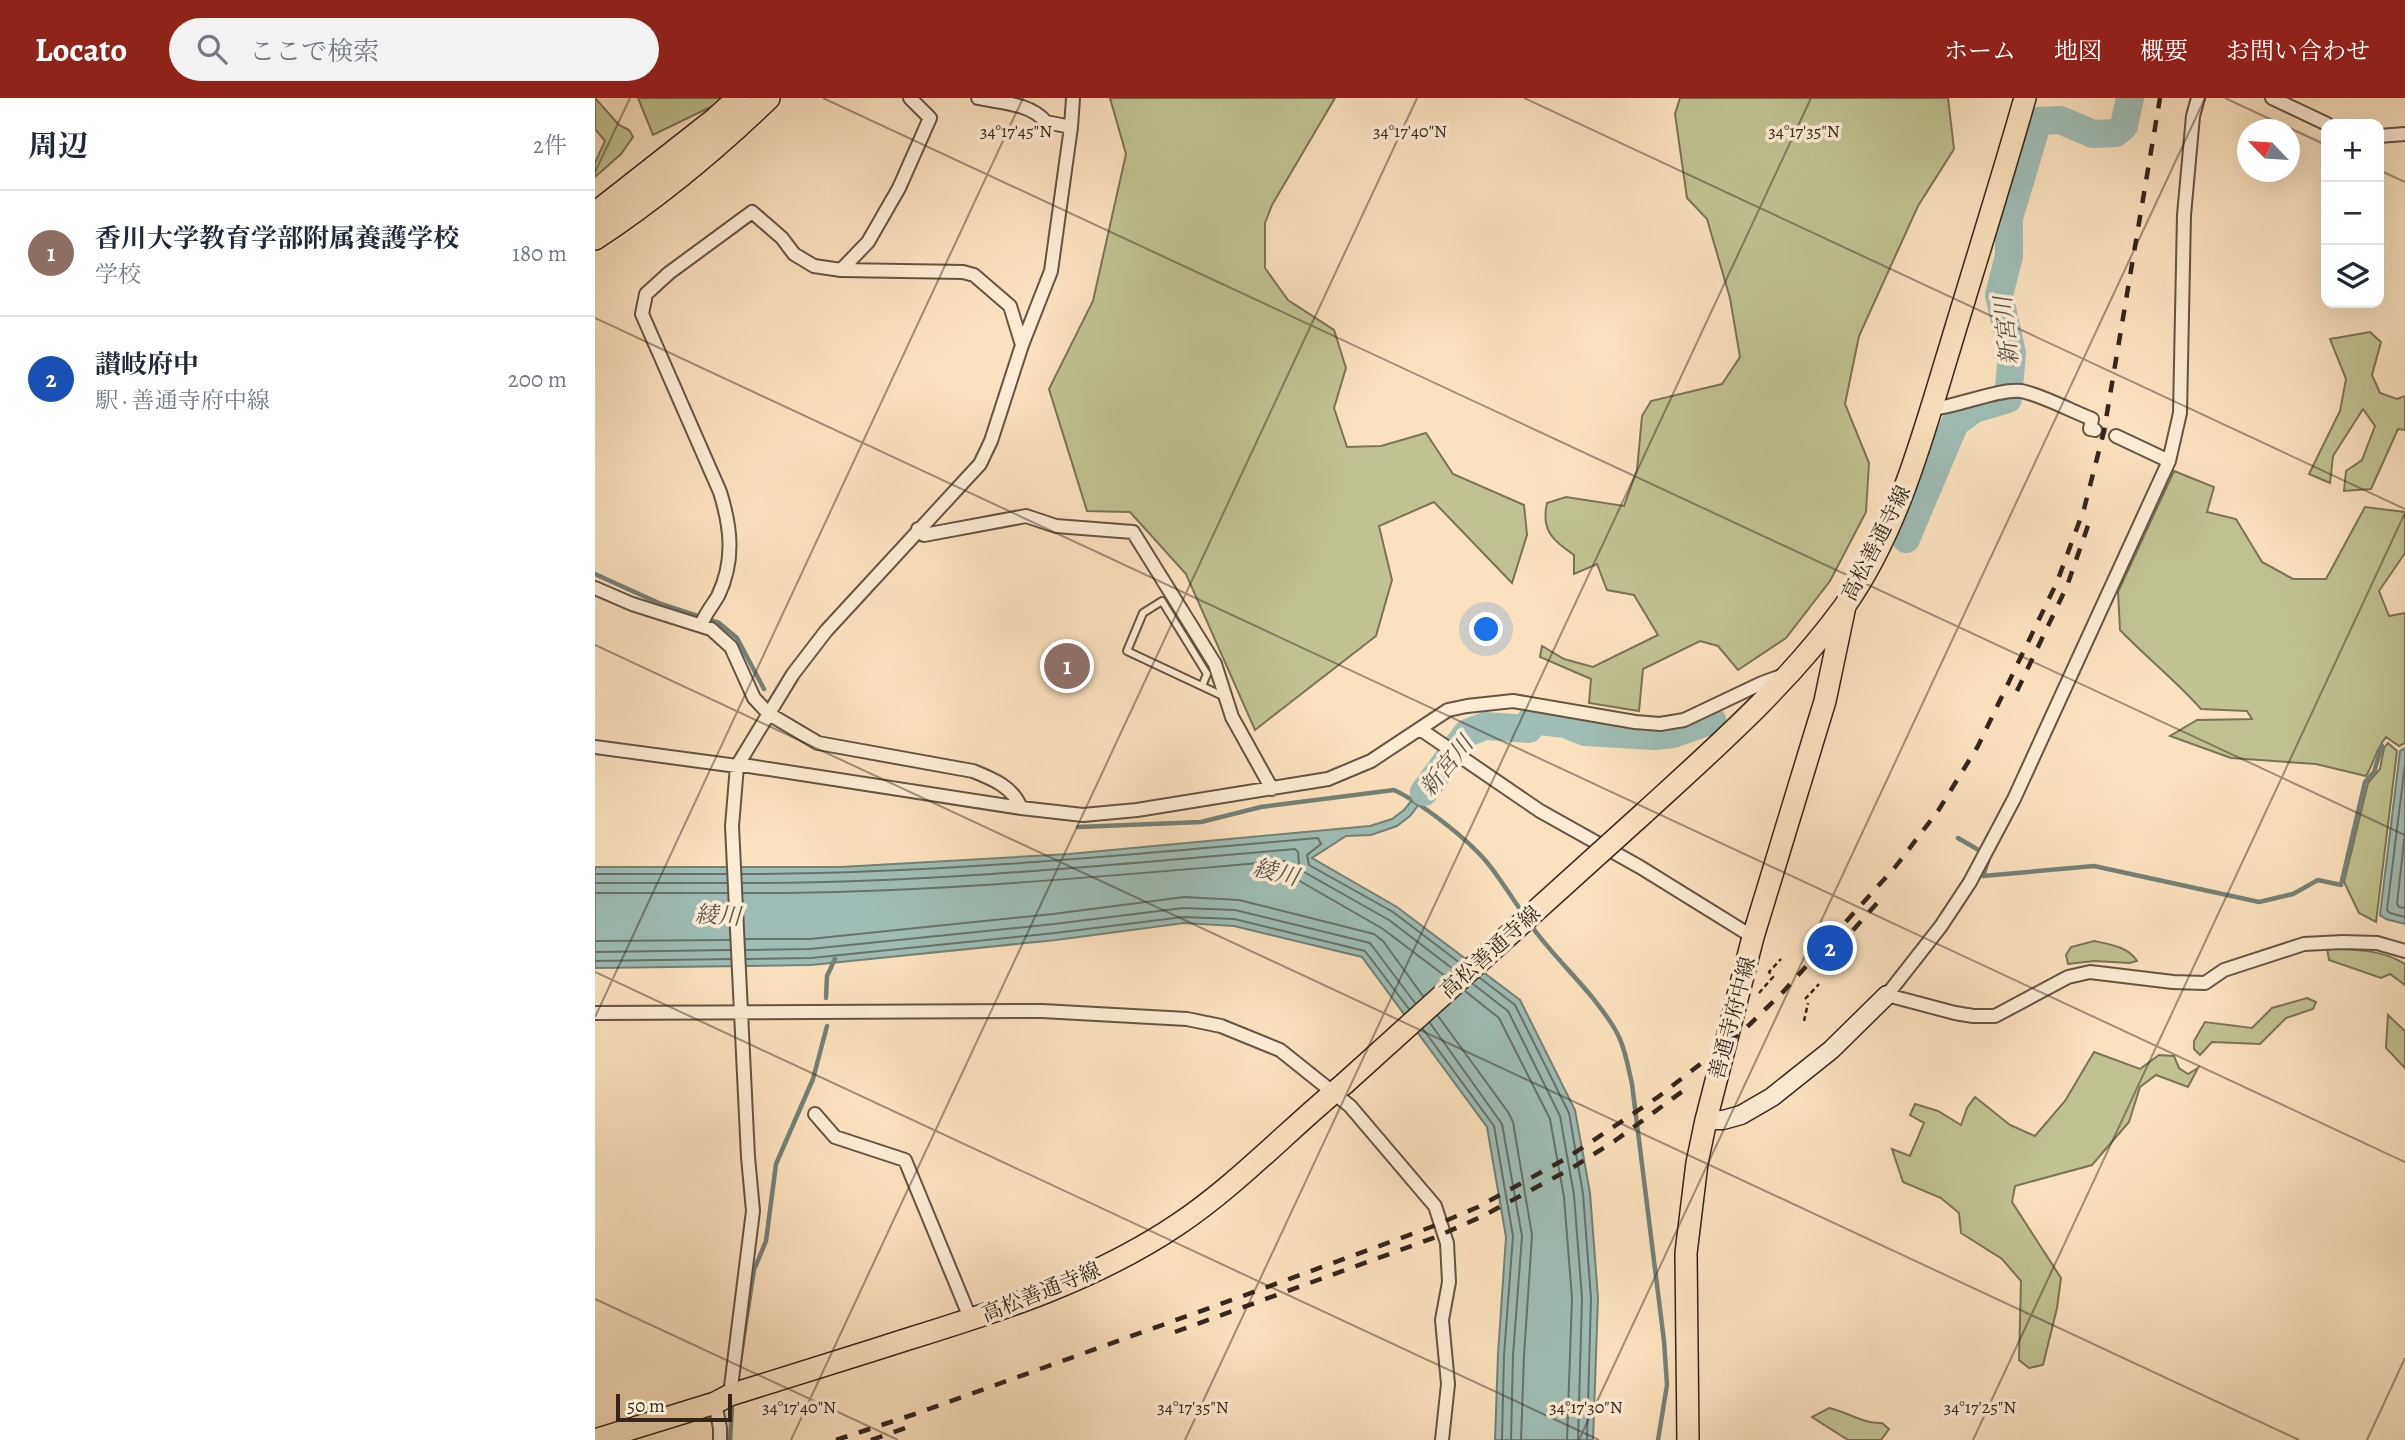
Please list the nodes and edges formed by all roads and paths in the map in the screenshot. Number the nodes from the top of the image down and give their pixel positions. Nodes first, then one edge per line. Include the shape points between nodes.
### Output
1 (739, 98) edge
2 (768, 98) edge
3 (910, 98) edge
4 (978, 98) edge
5 (1073, 98) edge
6 (2025, 98) edge
7 (2197, 98) edge
8 (2272, 98) edge
9 (2321, 121) edge
10 (1071, 127) junction
11 (2405, 134) edge
12 (2384, 136) edge
13 (596, 228) edge
14 (841, 270) junction
15 (1022, 345) junction
16 (1931, 409) junction
17 (2095, 430) tunnel mouth
18 (2116, 436) tunnel mouth
19 (2169, 461) junction
20 (918, 529) junction
21 (595, 588) edge
22 (1845, 606) junction
23 (704, 619) junction
24 (1793, 672) junction
25 (1202, 686) junction
26 (1828, 688) junction
27 (1226, 697) junction
28 (769, 714) junction
29 (1420, 729) junction
30 (595, 747) edge
31 (737, 766) junction
32 (1272, 789) junction
33 (1021, 808) junction
34 (1753, 937) junction
35 (2405, 951) edge
36 (1781, 959) dead end
37 (1819, 984) dead end
38 (1758, 994) dead end
39 (1888, 995) junction
40 (742, 1012) junction
41 (595, 1013) edge
42 (1804, 1021) dead end
43 (1338, 1089) junction
44 (815, 1114) dead end
45 (1706, 1121) junction
46 (971, 1320) junction
47 (722, 1399) junction
48 (595, 1440) edge
49 (720, 1440) edge
50 (1442, 1440) edge
51 (1689, 1440) edge

1 - 13 highway
2 - 13 highway via 622,220
3 - 14 street via 930,118 899,188 868,242
4 - 10 street via 1027,108 1046,122
5 - 10 street
6 - 16 main road, 高松善通寺線
7 - 19 street via 2184,215 2180,413
8 - 9 street
10 - 15 street via 1051,271
11 - 12 street
14 - 15 street via 974,275 1010,306
14 - 23 street via 814,266 794,254 752,212 646,294 642,314 729,522 726,575
15 - 20 street via 980,464
16 - 17 street via 2022,391 2092,419 2090,429
16 - 22 main road, 高松善通寺線 via 1902,492
18 - 19 street
19 - 39 street via 2042,741 1983,858 1941,926
20 - 27 street via 925,535 1025,516 1056,526 1133,532 1204,644
20 - 28 street via 826,631
21 - 23 street via 632,604
22 - 24 main road, 高松善通寺線
22 - 26 main road, 善通寺府中線
23 - 28 street via 731,647 754,698
24 - 26 main road via 1820,676
24 - 29 street via 1683,720 1660,724 1513,701 1448,710
24 - 43 main road, 高松善通寺線, bridge
25 - 25 lane via 1207,674 1162,601 1143,613 1127,651
25 - 27 lane
26 - 34 main road, 善通寺府中線
27 - 32 street
28 - 31 street
28 - 33 street via 818,743 973,771 1016,796
29 - 32 street via 1371,761 1328,779
29 - 34 street via 1540,811
30 - 31 street
31 - 33 street
31 - 40 street via 732,825
32 - 33 street via 1083,815
34 - 45 main road, 善通寺府中線
35 - 39 street via 2377,943 2304,944 2224,970 2205,983 2090,972 2068,977 1995,1016 1963,1014
36 - 38 path
37 - 42 path via 1806,1001
39 - 45 street via 1831,1050 1772,1097 1741,1115
40 - 41 street
40 - 43 street via 1042,1012 1187,1019 1221,1026 1280,1050
40 - 47 street via 753,1211 731,1376
43 - 46 main road, 高松善通寺線 via 1178,1225 1066,1286
43 - 50 street via 1435,1206 1447,1243 1449,1282 1442,1320 1448,1384
44 - 46 street via 835,1137 905,1160
45 - 51 main road, 善通寺府中線 via 1686,1253
46 - 47 main road, 高松善通寺線
47 - 48 main road, 高松善通寺線
47 - 49 street

